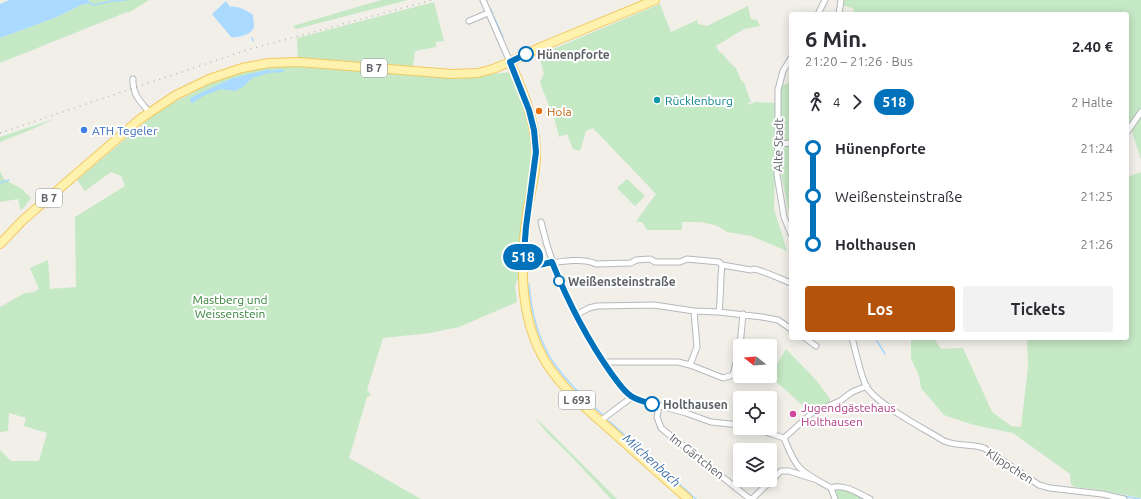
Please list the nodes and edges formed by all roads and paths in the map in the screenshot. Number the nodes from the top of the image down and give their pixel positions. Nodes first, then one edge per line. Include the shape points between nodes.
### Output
1 (483, 0) edge
2 (655, 0) edge
3 (825, 0) edge
4 (841, 0) edge
5 (819, 12) edge
6 (839, 12) edge
7 (488, 13) junction
8 (469, 22) dead end
9 (789, 61) edge
10 (510, 62) junction
11 (132, 79) dead end
12 (149, 112) junction
13 (1141, 112) edge
14 (1129, 129) edge
15 (789, 143) edge
16 (778, 144) junction
17 (541, 222) dead end
18 (789, 229) edge
19 (0, 244) edge
20 (552, 262) junction
21 (722, 265) junction
22 (523, 267) junction
23 (789, 282) edge
24 (694, 311) junction
25 (719, 312) junction
26 (743, 314) junction
27 (576, 315) junction
28 (789, 328) edge
29 (741, 339) edge
30 (807, 340) edge
31 (853, 340) edge
32 (816, 346) dead end
33 (603, 362) junction
34 (690, 365) junction
35 (733, 375) edge
36 (867, 386) junction
37 (632, 397) junction
38 (659, 406) junction
39 (600, 421) junction
40 (733, 424) edge
41 (775, 435) edge
42 (784, 438) junction
43 (816, 479) junction
44 (831, 488) junction
45 (1102, 497) edge
46 (688, 499) edge
47 (751, 499) edge
48 (835, 499) edge
49 (870, 499) edge
50 (1124, 499) edge

1 - 7 street
2 - 10 main road, B 7
3 - 5 street
4 - 6 street
7 - 8 street
7 - 10 street
9 - 16 street, Alte Stadt via 783,71 778,90
10 - 12 main road, B 7 via 478,73 452,74 302,62 270,63 242,68 209,79
10 - 22 main road, L 693 via 529,110 536,152
11 - 12 street via 136,96
12 - 19 main road, B 7 via 23,220
13 - 14 street
15 - 16 street
16 - 18 street, Alte Stadt via 777,175 784,217
17 - 20 street
20 - 21 street via 591,261 596,264 631,263 650,259 655,262 680,262 688,259 719,262
20 - 22 street
20 - 27 street
21 - 23 street via 751,270 754,268
21 - 25 street
22 - 39 main road, L 693 via 528,316 533,336 544,360 558,379
24 - 25 street
24 - 27 street via 654,306 597,306
24 - 34 street via 697,347
25 - 26 street
26 - 28 street via 778,320
26 - 29 street
27 - 33 street via 584,333
30 - 32 street
31 - 36 street, Klippchen
33 - 34 street via 678,362
33 - 37 street via 624,391
34 - 35 street via 723,378
36 - 42 street via 812,413
36 - 45 street, Klippchen via 895,412 952,445 975,445 984,448 1039,485
37 - 38 street
37 - 39 street
38 - 40 street via 711,422
38 - 47 street, Im Gärtchen via 657,417 662,428
39 - 46 main road, L 693
41 - 42 street
42 - 43 street via 799,467
43 - 44 street
43 - 47 street via 781,471
44 - 48 street
44 - 49 street via 844,487
45 - 50 street, Klippchen

